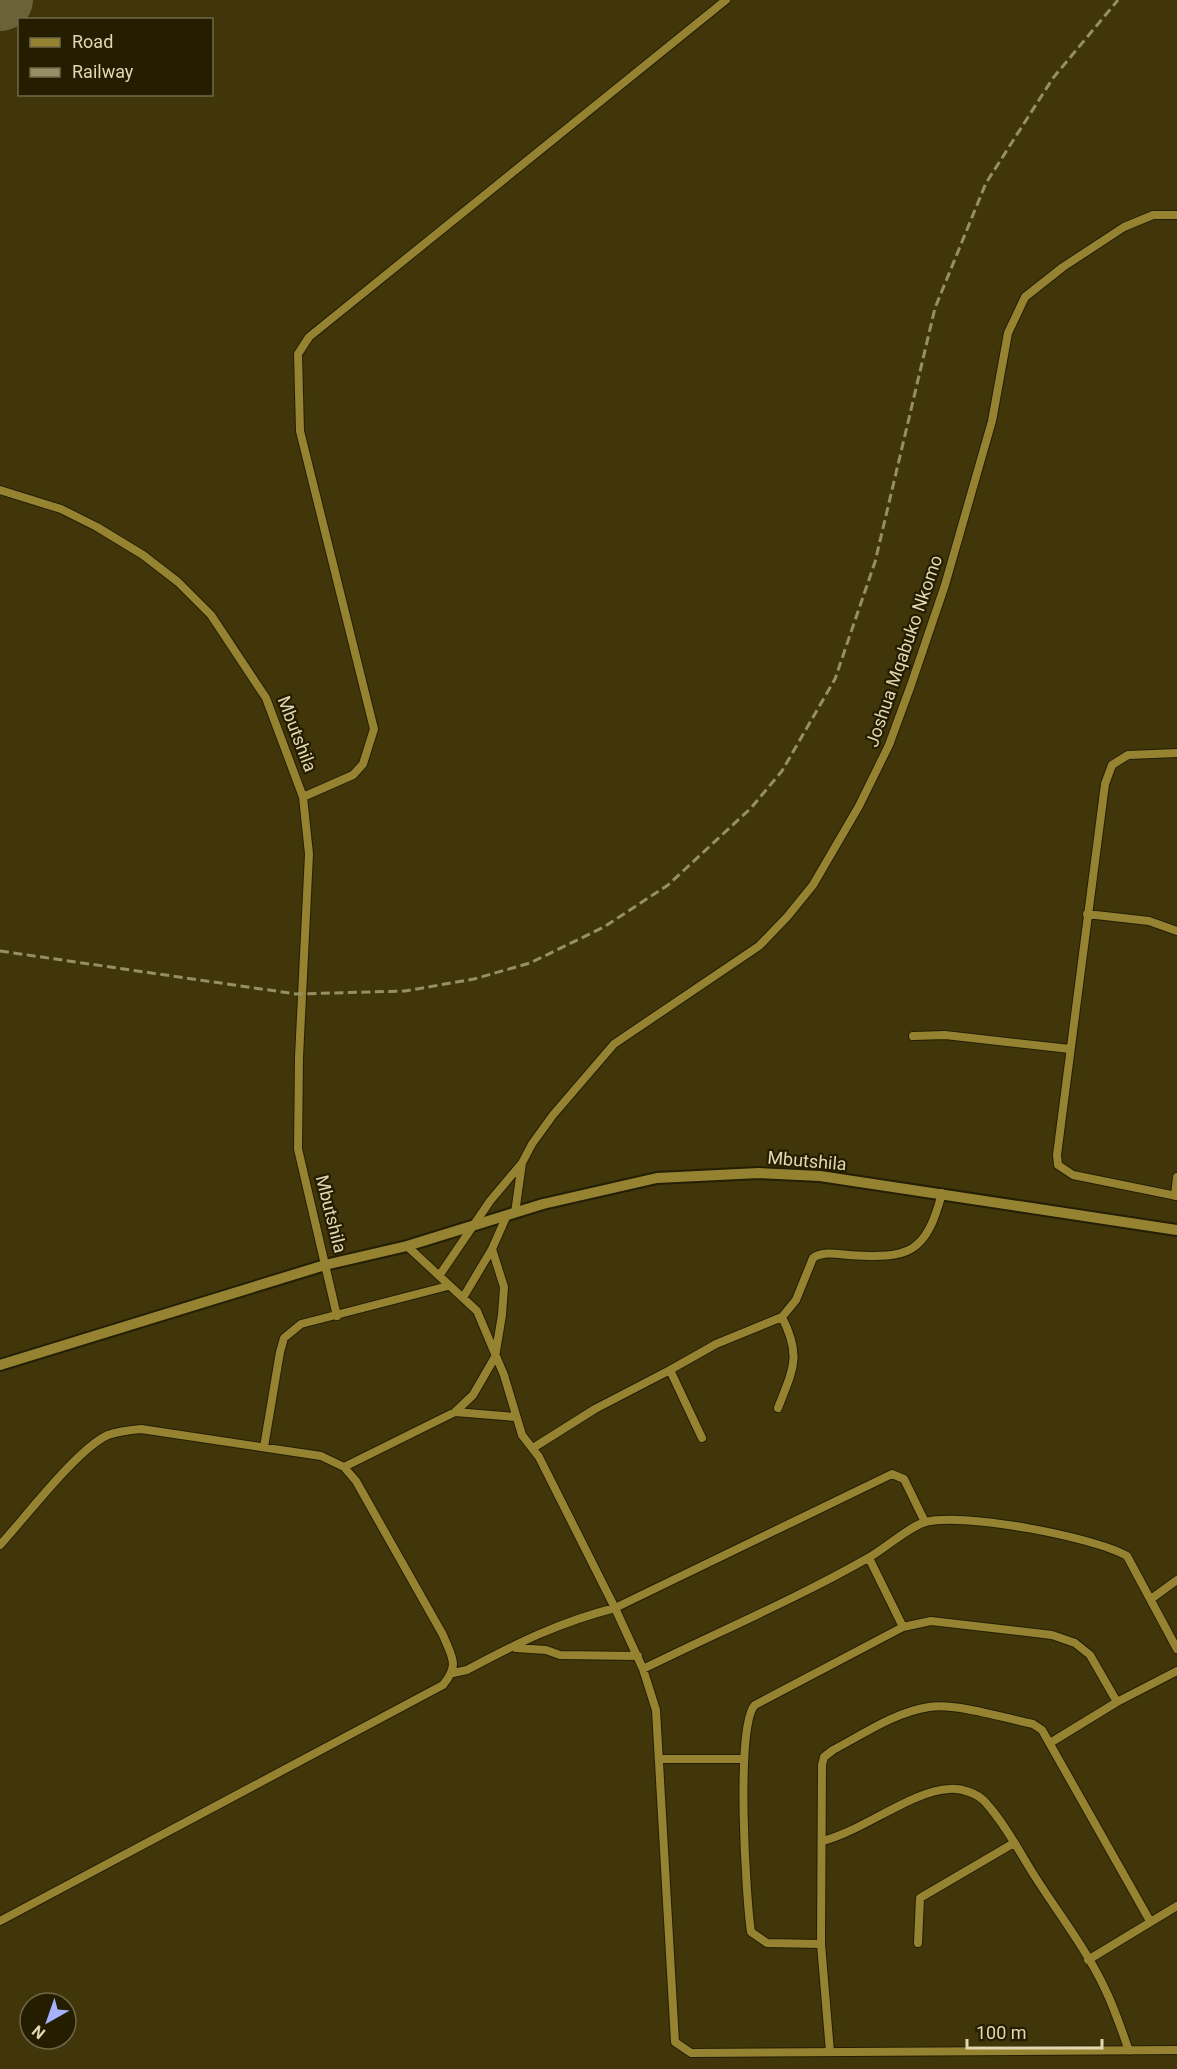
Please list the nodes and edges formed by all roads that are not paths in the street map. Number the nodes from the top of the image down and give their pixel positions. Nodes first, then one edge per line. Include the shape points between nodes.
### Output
1 (726, 0) edge
2 (1177, 215) edge
3 (0, 490) edge
4 (1177, 753) edge
5 (303, 797) junction
6 (1087, 914) junction
7 (1177, 930) edge
8 (913, 1036) dead end
9 (1070, 1049) junction
10 (522, 1163) junction
11 (1177, 1177) edge
12 (942, 1193) junction
13 (1176, 1196) edge
14 (511, 1214) junction
15 (472, 1226) junction
16 (1177, 1230) edge
17 (407, 1246) junction
18 (492, 1249) junction
19 (325, 1265) junction
20 (439, 1276) junction
21 (448, 1286) junction
22 (464, 1296) junction
23 (337, 1316) junction
24 (782, 1317) junction
25 (495, 1358) junction
26 (0, 1365) edge
27 (670, 1370) junction
28 (778, 1408) dead end
29 (455, 1412) junction
30 (515, 1417) junction
31 (702, 1438) dead end
32 (264, 1447) junction
33 (533, 1448) junction
34 (344, 1467) junction
35 (925, 1522) junction
36 (0, 1545) edge
37 (868, 1558) junction
38 (1177, 1580) edge
39 (1151, 1599) junction
40 (615, 1608) junction
41 (903, 1627) junction
42 (514, 1648) junction
43 (1177, 1649) edge
44 (638, 1656) junction
45 (643, 1668) junction
46 (1177, 1671) edge
47 (453, 1673) junction
48 (1117, 1702) junction
49 (1050, 1743) junction
50 (660, 1759) junction
51 (744, 1760) junction
52 (824, 1841) junction
53 (1014, 1843) junction
54 (1177, 1906) edge
55 (0, 1921) edge
56 (1150, 1921) junction
57 (918, 1943) dead end
58 (821, 1944) junction
59 (1088, 1960) junction
60 (1129, 2050) junction
61 (1177, 2050) edge
62 (830, 2052) junction

1 - 5 street via 309,337 297,354 300,431 374,729 363,764 353,775
2 - 10 street, Joshua Mqabuko Nkomo via 1153,215 1124,227 1024,297 1008,333 989,432 908,695 859,806 813,885 759,945 614,1044 553,1115
3 - 5 street, Mbutshila via 61,509 97,527 178,582 211,615 266,698
4 - 6 street via 1128,755 1112,765
5 - 19 street, Mbutshila via 309,865 298,1149
6 - 7 street via 1149,921
6 - 9 street
8 - 9 street via 945,1035
9 - 13 street via 1058,1165 1073,1175
10 - 14 street
10 - 15 street
11 - 13 street
12 - 14 street, Mbutshila via 820,1176 747,1173 657,1178
12 - 16 street, Mbutshila
12 - 24 street via 933,1223 919,1245 907,1253 813,1257 796,1300
14 - 15 street, Mbutshila
14 - 18 street
15 - 17 street, Mbutshila
15 - 20 street
17 - 19 street, Mbutshila
17 - 20 street
18 - 22 street
18 - 25 street via 504,1287
19 - 23 street
19 - 26 street
20 - 21 street
21 - 22 street
21 - 23 street
22 - 25 street via 477,1311
23 - 32 street via 301,1324 284,1338
24 - 27 street via 716,1344
24 - 28 street via 792,1336 795,1359
25 - 29 street via 473,1395
25 - 30 street
27 - 31 street
27 - 33 street via 595,1409
29 - 30 street
29 - 34 street
30 - 33 street
32 - 34 street via 321,1456
32 - 36 street via 141,1429 106,1436 82,1454
33 - 40 street
34 - 47 street via 356,1481 443,1635 454,1661
35 - 37 street
35 - 39 street via 956,1519 1113,1548 1127,1556
35 - 40 street via 904,1479 892,1474
37 - 41 street
37 - 45 street
38 - 39 street
39 - 43 street
40 - 42 street via 564,1622
40 - 44 street
41 - 48 street via 931,1621 1052,1635 1075,1643 1090,1655
41 - 51 street via 755,1705 749,1712
42 - 44 street via 560,1655
42 - 47 street via 467,1671
44 - 45 street
45 - 50 street via 656,1710
46 - 48 street
47 - 55 street via 443,1685
48 - 49 street
49 - 52 street via 1033,1724 947,1707 902,1714 824,1757
49 - 56 street
50 - 51 street
50 - 62 street via 675,2042 691,2053
51 - 58 street via 747,1902 752,1932 768,1943
52 - 53 street via 862,1827 916,1798 950,1788 985,1802
52 - 58 street
53 - 57 street via 920,1898
53 - 59 street
54 - 56 street
56 - 59 street
58 - 62 street
59 - 60 street via 1106,1990
60 - 61 street
60 - 62 street

